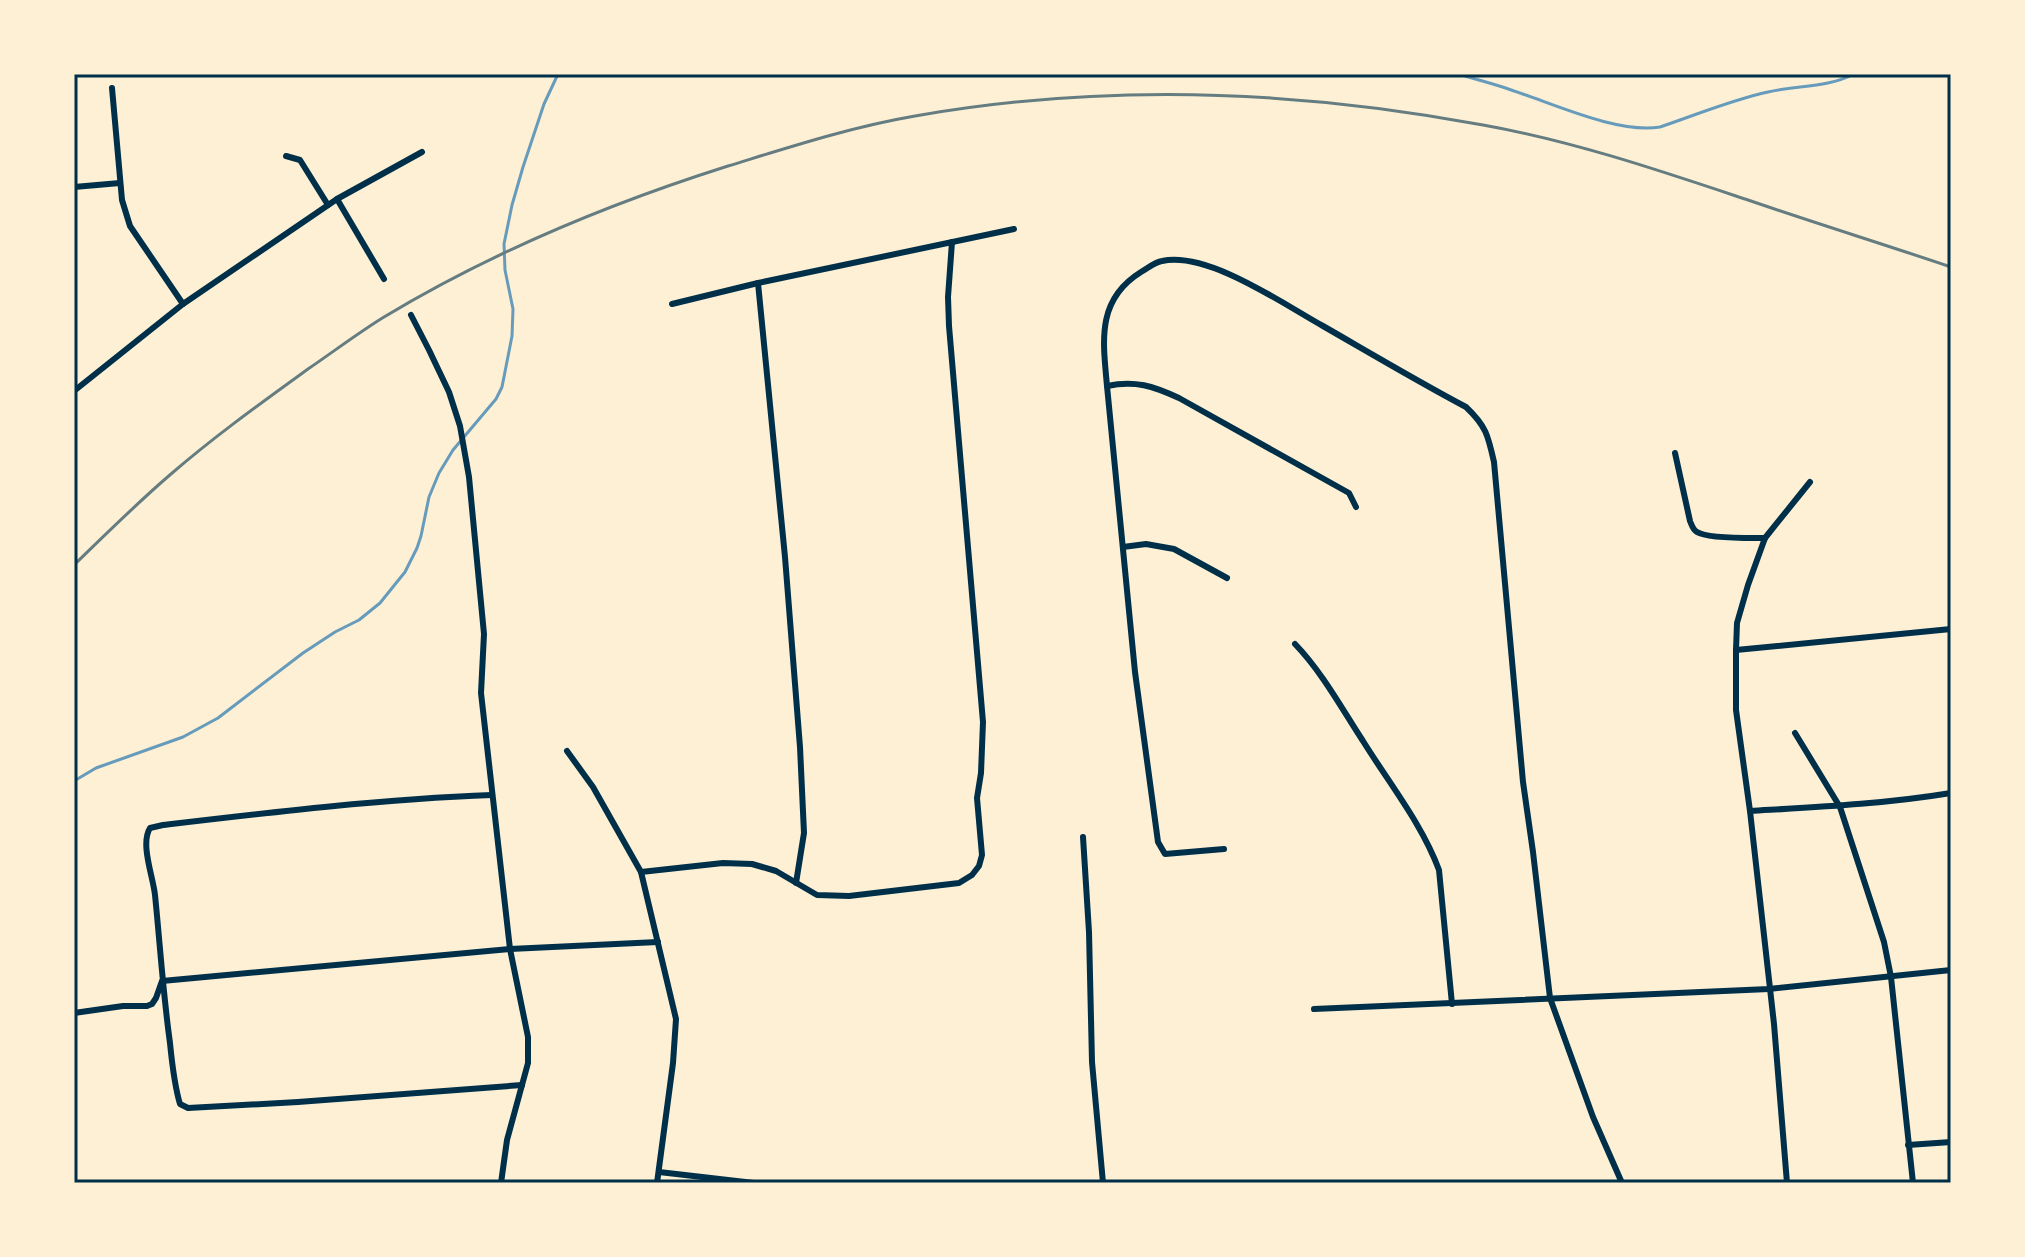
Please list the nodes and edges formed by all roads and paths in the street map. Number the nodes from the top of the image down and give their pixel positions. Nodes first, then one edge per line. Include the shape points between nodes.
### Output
1 (112, 88) dead end
2 (422, 152) dead end
3 (286, 156) dead end
4 (120, 183) junction
5 (74, 187) edge
6 (337, 199) junction
7 (328, 205) junction
8 (1014, 229) dead end
9 (952, 242) junction
10 (384, 279) dead end
11 (758, 283) junction
12 (183, 304) junction
13 (672, 304) dead end
14 (411, 315) dead end
15 (1107, 386) junction
16 (74, 391) edge
17 (1675, 453) dead end
18 (1810, 482) dead end
19 (1356, 507) dead end
20 (1765, 538) junction
21 (1123, 547) junction
22 (1227, 578) dead end
23 (1951, 629) edge
24 (1295, 644) dead end
25 (1736, 650) junction
26 (1795, 733) dead end
27 (567, 751) dead end
28 (1951, 793) edge
29 (492, 795) junction
30 (1840, 807) junction
31 (1750, 811) junction
32 (1083, 837) dead end
33 (1224, 849) dead end
34 (641, 872) junction
35 (796, 883) junction
36 (658, 942) junction
37 (510, 949) junction
38 (1951, 970) edge
39 (1891, 977) junction
40 (162, 981) junction
41 (1769, 989) junction
42 (1550, 998) junction
43 (1452, 1004) junction
44 (1314, 1009) dead end
45 (74, 1013) edge
46 (522, 1085) junction
47 (1951, 1142) edge
48 (1908, 1145) junction
49 (659, 1172) junction
50 (501, 1183) edge
51 (657, 1183) edge
52 (754, 1183) edge
53 (1103, 1183) edge
54 (1622, 1183) edge
55 (1787, 1183) edge
56 (1913, 1183) edge

1 - 4 street
2 - 6 street
3 - 7 street via 300,160
4 - 5 street
4 - 12 street via 130,226
6 - 7 street
6 - 10 street
7 - 12 street
8 - 9 street
9 - 11 street
9 - 35 street via 949,326 983,722 977,798 982,855 972,875 959,883 849,896 817,895
11 - 13 street
11 - 35 street via 800,747 804,833
12 - 16 street
14 - 29 street via 449,392 469,477
15 - 19 street via 1136,383 1179,398 1349,493
15 - 21 street
15 - 42 street via 1105,319 1115,296 1159,261 1176,260 1202,263 1251,285 1466,407 1480,421 1494,462 1523,782
17 - 20 street via 1695,531
18 - 20 street
20 - 25 street via 1737,623
21 - 22 street via 1174,549
21 - 33 street via 1158,842 1165,854
23 - 25 street
24 - 43 street via 1328,687 1433,855 1439,870
25 - 31 street via 1736,710
26 - 30 street
27 - 34 street
28 - 30 street
29 - 37 street
29 - 40 street via 355,803 150,828 146,846
30 - 31 street
30 - 39 street
31 - 41 street
32 - 53 street
34 - 35 street via 752,864
34 - 36 street
36 - 37 street
36 - 49 street via 676,1019
37 - 40 street
37 - 46 street via 528,1037
38 - 39 street
39 - 41 street
39 - 48 street
40 - 45 street via 147,1006
40 - 46 street via 176,1092 188,1108
41 - 42 street
41 - 55 street
42 - 43 street
42 - 54 street
43 - 44 street
46 - 50 street
47 - 48 street
48 - 56 street
49 - 51 street
49 - 52 street

